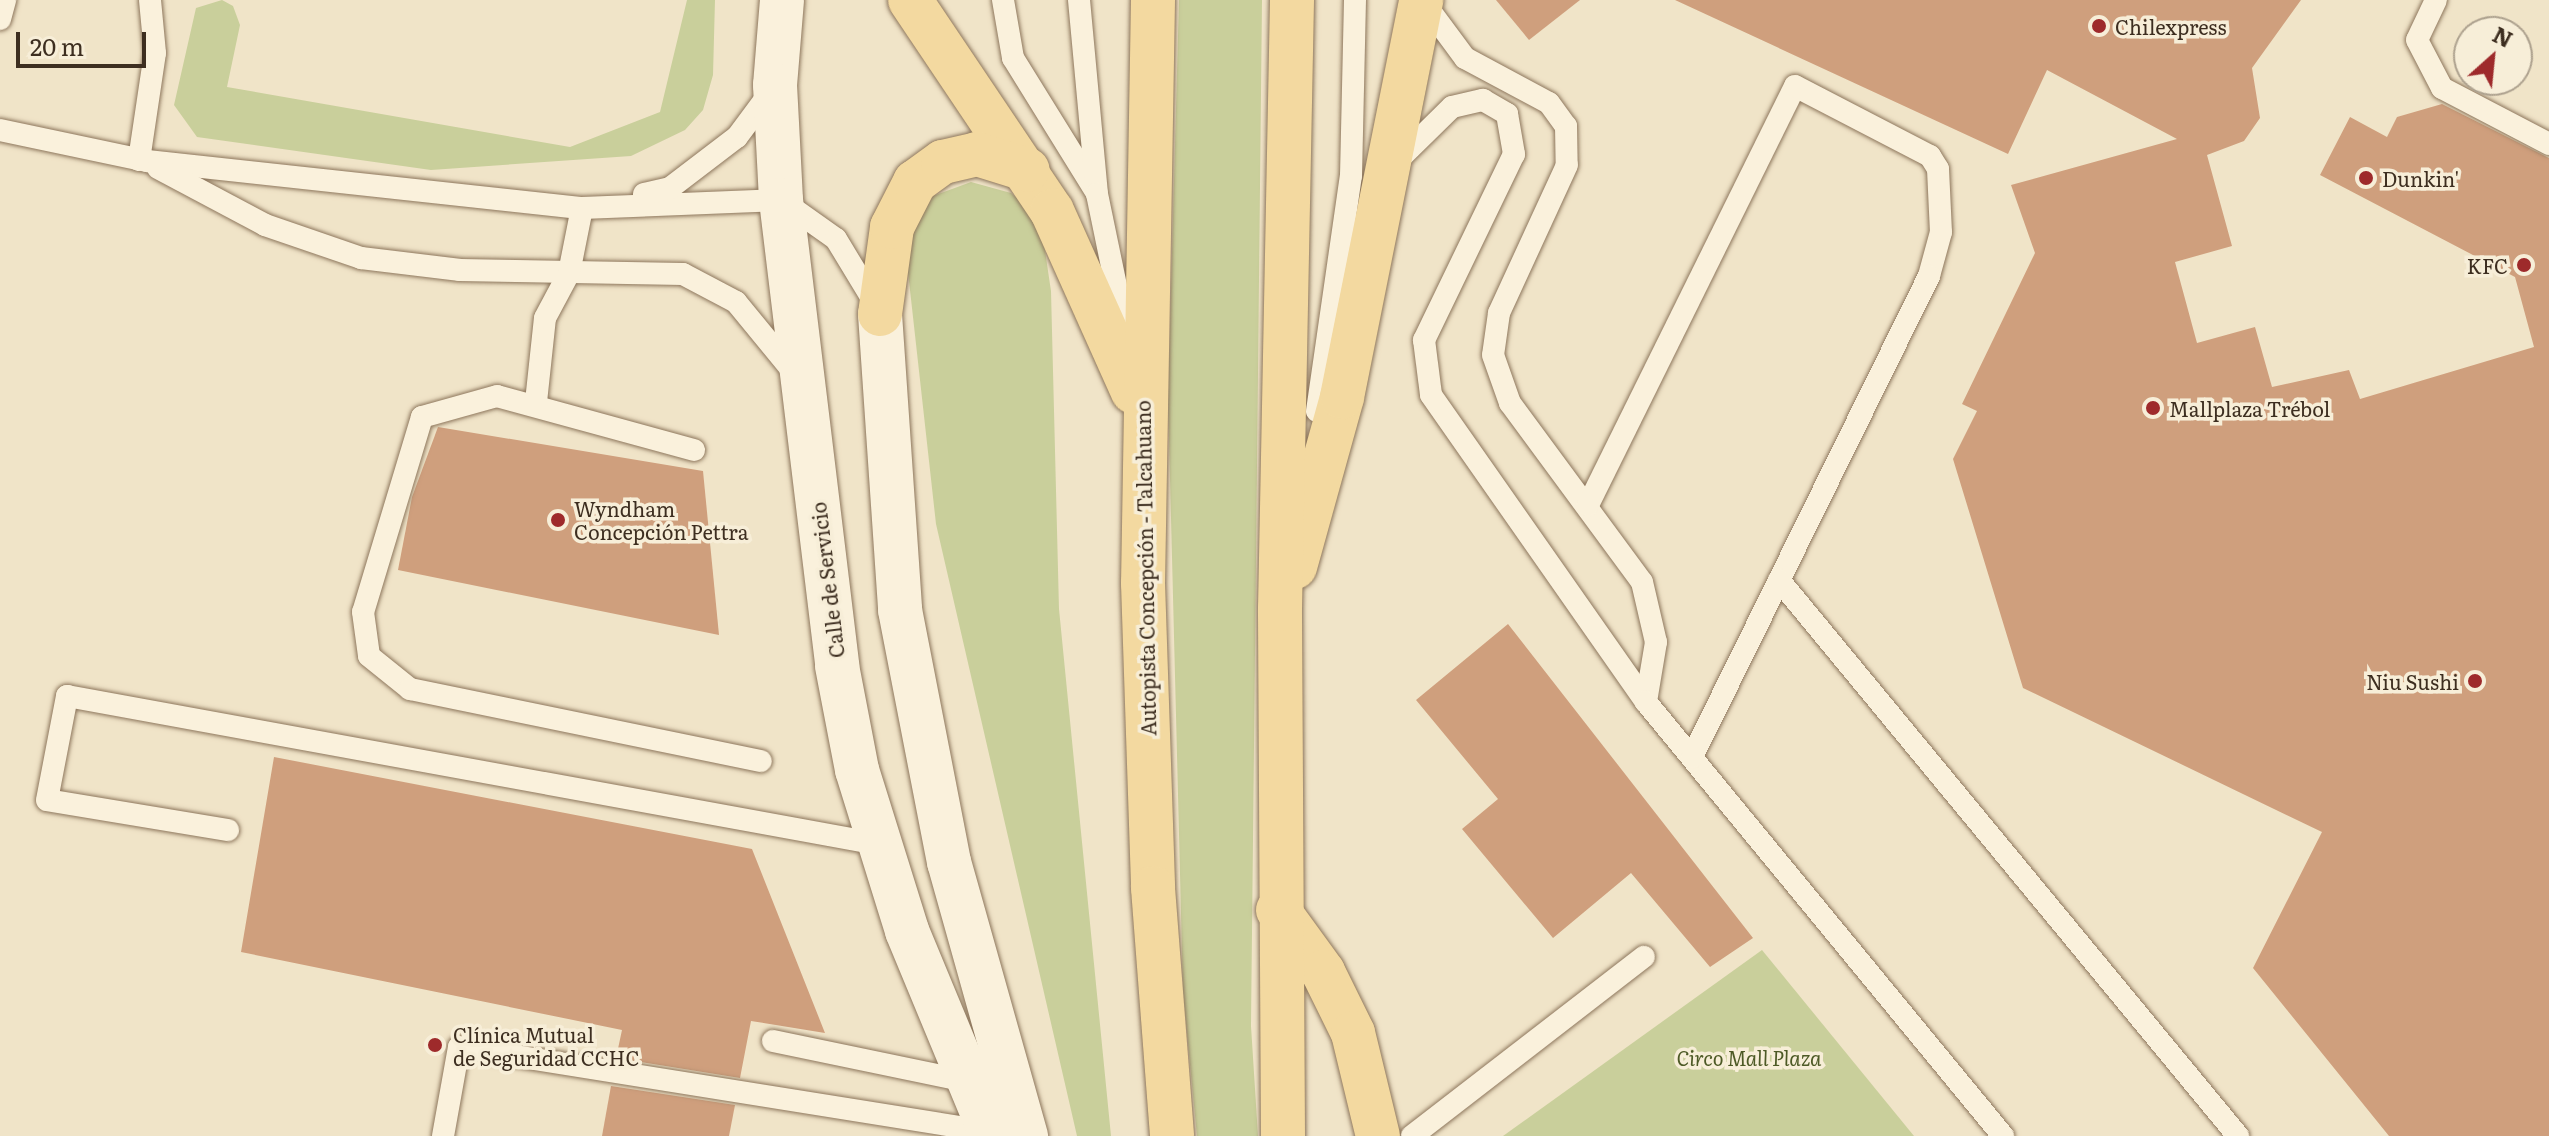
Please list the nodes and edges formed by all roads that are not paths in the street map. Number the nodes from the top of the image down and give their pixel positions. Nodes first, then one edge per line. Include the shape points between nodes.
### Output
1 (5, 0) edge
2 (150, 0) edge
3 (782, 0) edge
4 (910, 0) edge
5 (1003, 0) edge
6 (1079, 0) edge
7 (1153, 0) edge
8 (1292, 0) edge
9 (1355, 0) edge
10 (1422, 0) edge
11 (2436, 0) edge
12 (0, 19) edge
13 (775, 85) junction
14 (0, 130) edge
15 (2549, 144) edge
16 (143, 160) junction
17 (1028, 170) junction
18 (1387, 172) junction
19 (1097, 194) junction
20 (781, 200) junction
21 (582, 208) junction
22 (569, 273) junction
23 (880, 314) junction
24 (536, 402) junction
25 (807, 410) junction
26 (1143, 418) junction
27 (694, 450) dead end
28 (1588, 505) junction
29 (1779, 580) junction
30 (1280, 609) junction
31 (1646, 702) junction
32 (1692, 757) junction
33 (761, 761) dead end
34 (228, 830) dead end
35 (878, 844) junction
36 (1278, 910) junction
37 (1644, 957) dead end
38 (773, 1041) dead end
39 (972, 1082) junction
40 (1016, 1086) junction
41 (1003, 1135) edge
42 (443, 1136) edge
43 (1172, 1136) edge
44 (1283, 1136) edge
45 (1378, 1136) edge
46 (1412, 1136) edge
47 (2003, 1136) edge
48 (2238, 1136) edge

1 - 12 lane
2 - 16 lane via 156,39
3 - 13 street, Calle de Servicio
4 - 17 main road
5 - 19 lane via 1013,58
6 - 19 lane
7 - 26 main road, Autopista Concepción - Talcahuano
8 - 30 main road
9 - 30 lane via 1351,176 1328,354
10 - 18 main road
10 - 28 lane via 1465,58 1549,103 1566,126 1567,165 1499,313 1493,355 1510,403
11 - 15 lane via 2417,40 2442,88
13 - 20 street, Calle de Servicio
13 - 21 lane via 737,137 670,188
14 - 16 lane
16 - 21 lane
16 - 22 lane via 265,225 361,258
17 - 23 main road via 977,154 943,162 915,182 892,227
17 - 26 main road via 1079,263
18 - 30 main road via 1326,467
18 - 31 lane via 1452,107 1483,100 1514,127 1514,154 1424,340 1425,382
19 - 26 lane
20 - 21 lane
20 - 23 lane via 836,239
20 - 25 street, Calle de Servicio
21 - 22 lane
22 - 24 lane via 545,318
22 - 25 lane via 683,274 710,285 780,348
23 - 40 street via 900,610 949,862
24 - 27 lane
24 - 33 lane via 497,396 422,417 363,612 369,656 410,689
25 - 35 street, Calle de Servicio via 837,666
26 - 43 main road, Autopista Concepción - Talcahuano via 1146,749
28 - 29 lane via 1795,86 1930,156 1938,169 1941,232 1929,276
28 - 31 lane via 1642,582 1652,612 1655,672
29 - 32 lane
29 - 48 lane
30 - 36 main road
31 - 32 lane
32 - 47 lane
34 - 35 lane via 47,800 67,696
35 - 39 street, Calle de Servicio via 907,931
36 - 44 main road
36 - 45 main road via 1323,972 1353,1033
37 - 46 lane
38 - 39 lane
39 - 40 lane
39 - 41 street, Calle de Servicio
40 - 41 street
41 - 42 lane via 459,1047

